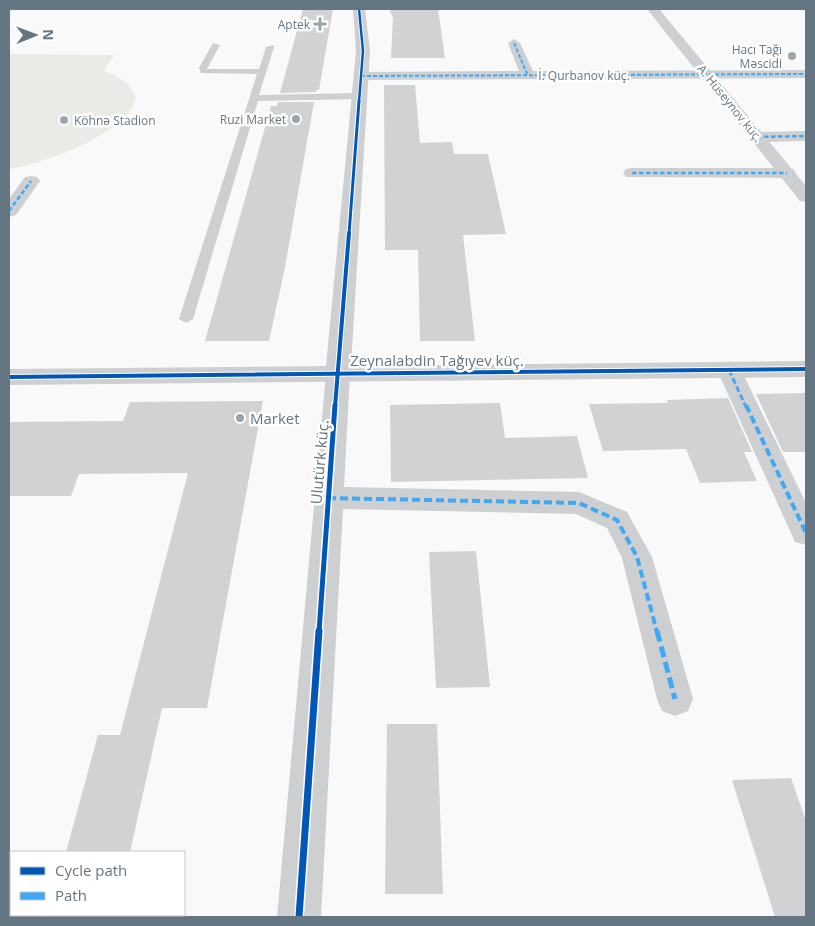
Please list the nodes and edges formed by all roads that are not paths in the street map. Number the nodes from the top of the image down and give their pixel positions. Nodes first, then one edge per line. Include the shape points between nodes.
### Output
1 (359, 9) edge
2 (653, 9) edge
3 (514, 43) dead end
4 (216, 45) dead end
5 (270, 47) dead end
6 (262, 72) junction
7 (806, 74) edge
8 (707, 75) junction
9 (361, 76) junction
10 (528, 76) junction
11 (360, 96) junction
12 (253, 98) junction
13 (757, 136) junction
14 (806, 136) edge
15 (787, 173) junction
16 (632, 174) dead end
17 (32, 182) dead end
18 (806, 197) edge
19 (9, 211) edge
20 (186, 319) dead end
21 (806, 369) edge
22 (729, 370) junction
23 (338, 374) junction
24 (9, 377) edge
25 (328, 498) junction
26 (806, 533) edge
27 (675, 699) dead end
28 (298, 917) edge

1 - 9 street, Ulutürk küç. via 363,51
2 - 8 street, A. Hüseynov küç.
3 - 10 street
4 - 6 lane via 204,71
5 - 6 lane
6 - 12 lane
7 - 8 street, İ. Qurbanov küç.
8 - 10 street, İ. Qurbanov küç.
8 - 13 street, A. Hüseynov küç.
9 - 10 street, İ. Qurbanov küç.
9 - 11 street, Ulutürk küç.
11 - 12 lane
11 - 23 street, Ulutürk küç.
12 - 20 lane
13 - 14 street
13 - 15 street, A. Hüseynov küç.
15 - 16 street
15 - 18 street, A. Hüseynov küç.
17 - 19 street
21 - 22 street, Zeynalabdin Tağıyev küç.
22 - 23 street, Zeynalabdin Tağıyev küç.
22 - 26 street
23 - 24 street, Zeynalabdin Tağıyev küç.
23 - 25 street, Ulutürk küç.
25 - 27 street via 579,503 618,520 637,556
25 - 28 street, Ulutürk küç.

